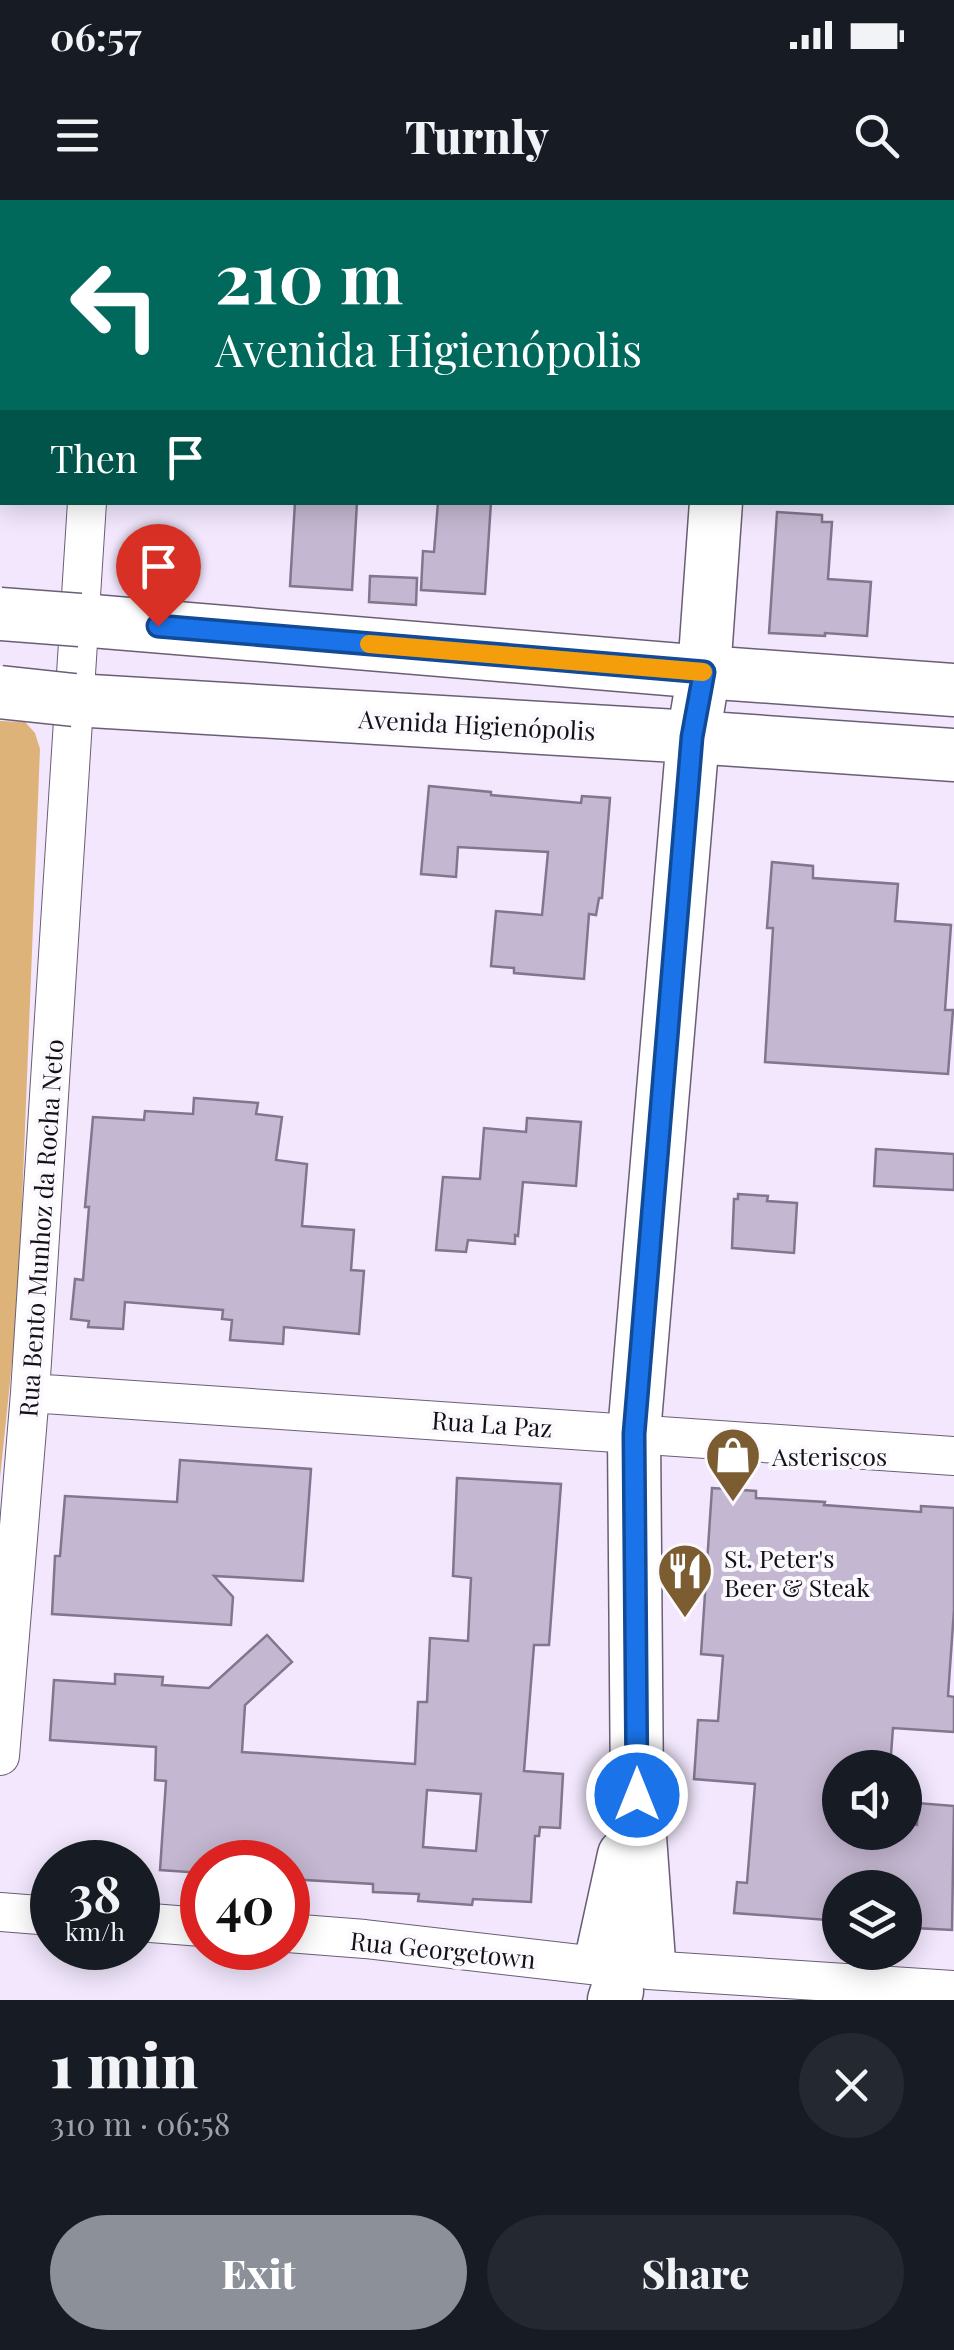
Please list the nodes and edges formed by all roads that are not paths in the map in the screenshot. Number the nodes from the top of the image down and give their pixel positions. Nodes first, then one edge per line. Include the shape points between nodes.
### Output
1 (86, 505) edge
2 (716, 505) edge
3 (0, 614) edge
4 (80, 620) junction
5 (704, 672) junction
6 (954, 690) edge
7 (0, 692) edge
8 (74, 700) junction
9 (692, 737) junction
10 (954, 756) edge
11 (30, 1393) junction
12 (634, 1434) junction
13 (954, 1456) edge
14 (0, 1756) edge
15 (0, 1912) edge
16 (30, 1914) edge
17 (310, 1935) edge
18 (627, 1978) edge
19 (954, 1990) edge

1 - 4 street
2 - 5 main road
3 - 4 main road, bridge
4 - 5 main road
4 - 8 street, Rua Bento Munhoz da Rocha Neto
5 - 6 main road
5 - 9 main road
7 - 8 main road, Avenida Higienópolis, bridge
8 - 9 main road, Avenida Higienópolis
8 - 11 street, Rua Bento Munhoz da Rocha Neto
9 - 10 main road, Avenida Higienópolis
9 - 12 main road
11 - 12 street, Rua La Paz
11 - 14 street, Rua Bento Munhoz da Rocha Neto
12 - 13 street, Rua La Paz
12 - 18 main road via 637,1795
15 - 16 street
17 - 18 street, Rua Georgetown
18 - 19 street, Rua Georgetown

